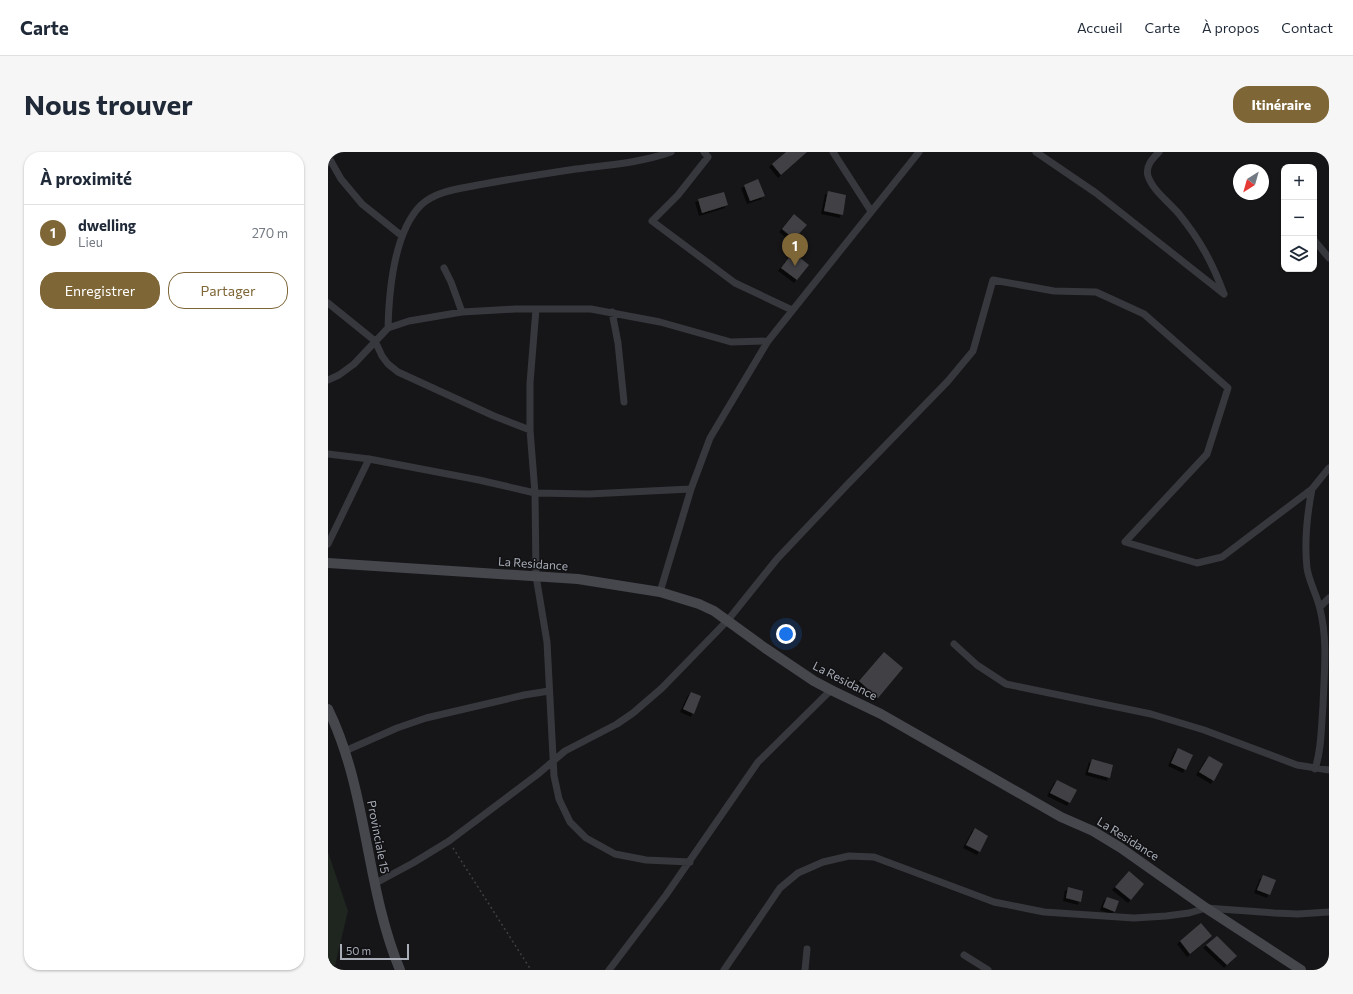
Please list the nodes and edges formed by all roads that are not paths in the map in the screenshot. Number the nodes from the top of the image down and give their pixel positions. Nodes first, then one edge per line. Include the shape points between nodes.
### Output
1 (704, 152) edge
2 (833, 152) edge
3 (919, 152) edge
4 (1036, 152) edge
5 (1159, 152) edge
6 (667, 153) edge
7 (328, 156) edge
8 (871, 211) junction
9 (402, 236) junction
10 (1317, 244) edge
11 (1329, 258) edge
12 (444, 268) dead end
13 (328, 303) edge
14 (536, 308) junction
15 (792, 310) junction
16 (462, 312) junction
17 (612, 312) junction
18 (388, 328) junction
19 (375, 341) junction
20 (768, 341) junction
21 (328, 380) edge
22 (624, 402) dead end
23 (530, 430) junction
24 (328, 454) edge
25 (369, 459) junction
26 (1329, 468) edge
27 (691, 489) junction
28 (1312, 489) junction
29 (535, 493) junction
30 (328, 544) edge
31 (328, 563) edge
32 (536, 576) junction
33 (660, 592) junction
34 (1329, 598) edge
35 (1320, 608) junction
36 (728, 620) junction
37 (954, 644) dead end
38 (831, 690) junction
39 (549, 691) junction
40 (328, 709) edge
41 (345, 751) junction
42 (554, 761) junction
43 (1315, 768) junction
44 (1329, 770) edge
45 (690, 862) junction
46 (374, 884) junction
47 (1206, 908) junction
48 (1329, 912) edge
49 (807, 949) dead end
50 (964, 955) dead end
51 (400, 970) edge
52 (610, 970) edge
53 (724, 970) edge
54 (806, 970) edge
55 (988, 970) edge
56 (1301, 970) edge

1 - 15 street via 708,157 678,195 652,221 734,283
2 - 8 street
3 - 8 street
4 - 5 street via 1096,193 1224,294 1206,252 1147,175 1150,161
6 - 9 street via 631,162 521,176 439,193 422,205 405,226
7 - 9 street via 341,179 362,204
8 - 15 street
9 - 18 street via 391,281
10 - 11 street
12 - 16 street
13 - 19 street
14 - 16 street
14 - 17 street via 591,308
14 - 23 street via 530,383
15 - 20 street
16 - 18 street via 409,321
17 - 20 street via 660,322 731,342
17 - 22 street
18 - 19 street
19 - 21 street via 354,364
19 - 23 street via 382,356 398,372
20 - 27 street via 710,438
23 - 29 street
24 - 25 street
25 - 29 street
25 - 30 street
26 - 28 street
27 - 29 street via 589,494
27 - 33 street
28 - 35 street via 1306,522 1307,569
28 - 36 street via 1222,557 1197,563 1125,542 1207,454 1228,388 1144,314 1096,292 1054,292 994,280 972,351 948,381 777,559
29 - 32 street
31 - 32 street, La Residance
32 - 33 street, La Residance via 578,579
32 - 39 street via 547,642
33 - 36 street, La Residance via 699,604
34 - 35 street
35 - 43 street via 1326,652 1322,733
36 - 38 street, La Residance via 797,670
36 - 42 street via 662,688 633,713
37 - 43 street via 977,665 1006,684 1150,714 1204,730 1297,765
38 - 45 street via 758,762
38 - 47 street, La Residance via 881,714 1061,817 1121,848
39 - 41 street via 426,718
39 - 42 street
40 - 41 street, Provinciale 15
41 - 46 street, Provinciale 15 via 362,818
42 - 45 street via 559,799 570,822 586,838 615,854 646,860
42 - 46 street via 449,841
43 - 44 street
45 - 52 street
46 - 51 street, Provinciale 15
47 - 48 street via 1298,914
47 - 53 street via 1189,913 1134,918 1044,912 994,902 874,857 849,856 822,862 798,873 780,888
47 - 56 street, La Residance
49 - 54 street
50 - 55 street

